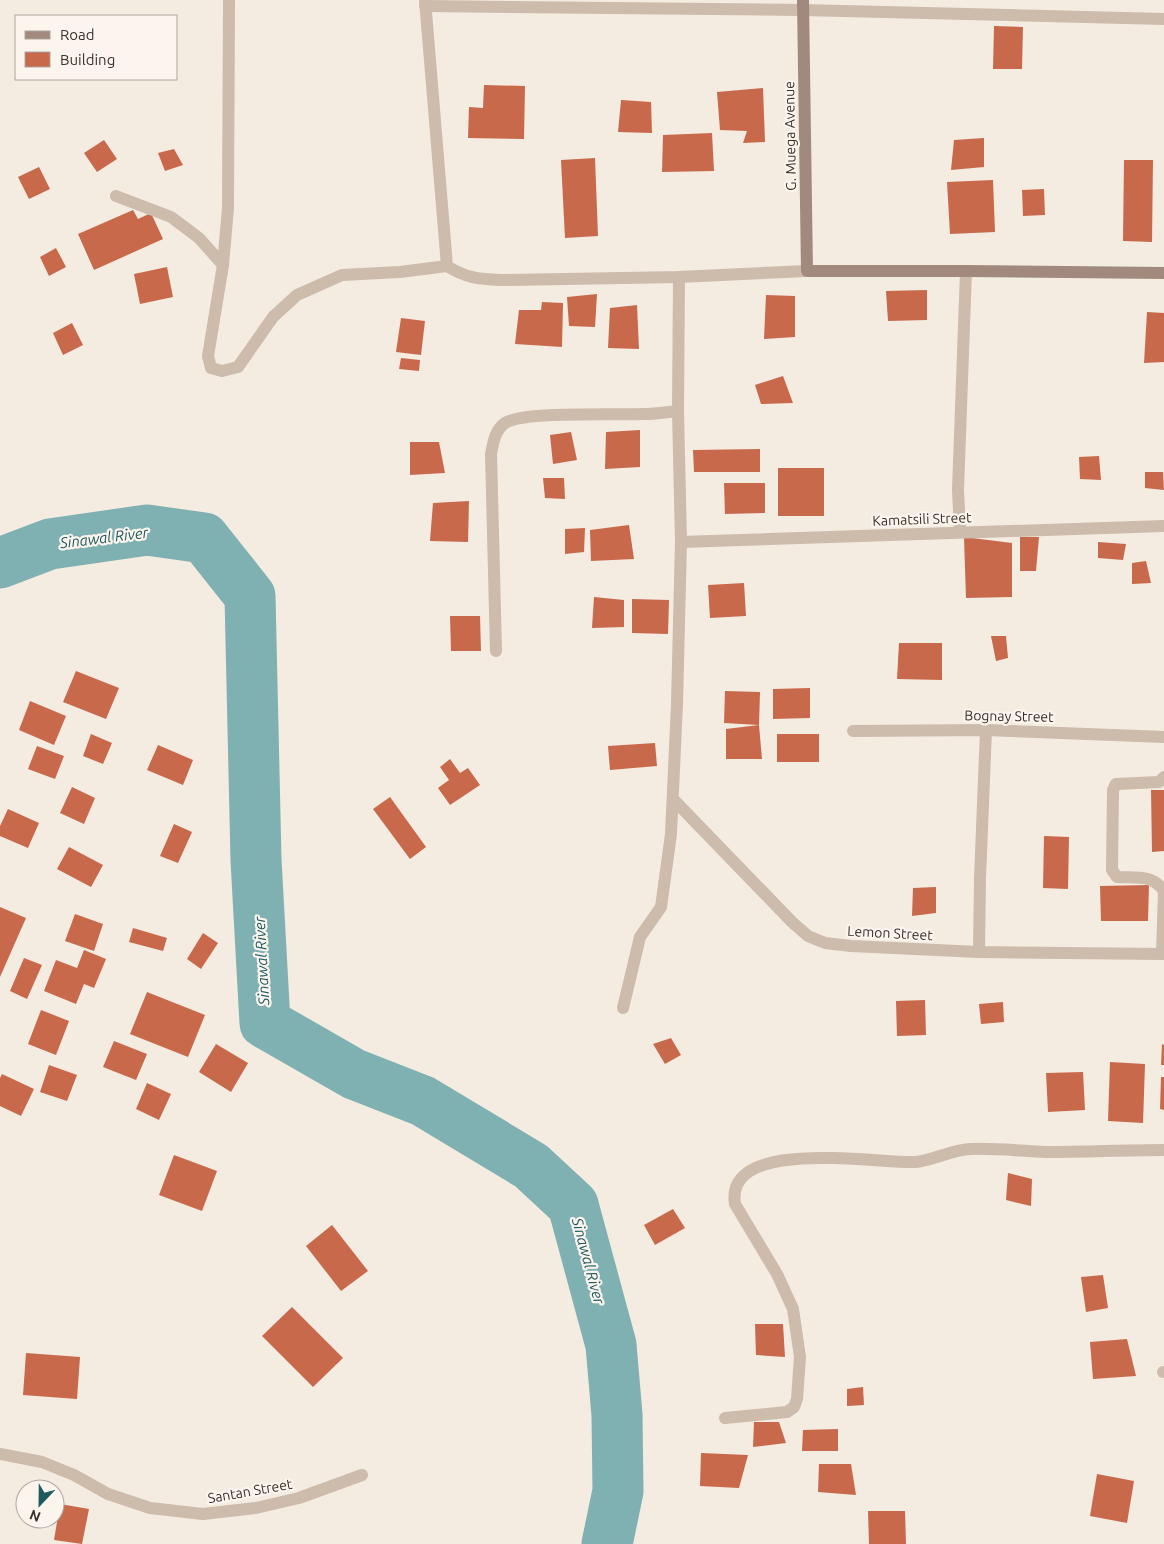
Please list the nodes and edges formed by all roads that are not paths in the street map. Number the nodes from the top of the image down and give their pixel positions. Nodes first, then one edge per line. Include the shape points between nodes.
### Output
1 (228, 0) edge
2 (425, 3) edge
3 (802, 5) edge
4 (1164, 19) edge
5 (116, 196) dead end
6 (223, 265) junction
7 (446, 266) junction
8 (966, 270) junction
9 (807, 271) junction
10 (1164, 273) edge
11 (679, 277) junction
12 (678, 411) junction
13 (1164, 526) edge
14 (960, 532) junction
15 (681, 542) junction
16 (496, 651) dead end
17 (986, 730) junction
18 (853, 731) dead end
19 (1164, 737) edge
20 (1164, 777) edge
21 (673, 799) junction
22 (979, 952) junction
23 (1163, 954) edge
24 (623, 1008) dead end
25 (1164, 1150) edge
26 (724, 1418) dead end
27 (0, 1454) edge
28 (362, 1475) dead end

1 - 6 street via 228,208
2 - 3 street
2 - 7 street
3 - 4 street
3 - 9 street, G. Muega Avenue
5 - 6 street via 171,217 199,238
6 - 7 street via 208,356 212,368 222,371 238,367 273,317 297,295 312,287 342,275
7 - 11 street via 479,279
8 - 9 street
8 - 10 street
8 - 14 street via 958,490
9 - 11 street
11 - 12 street
12 - 15 street
12 - 16 street via 552,415 518,419 500,428 491,454
13 - 14 street, Kamatsili Street
14 - 15 street, Kamatsili Street
15 - 21 street
17 - 18 street, Bognay Street
17 - 19 street, Bognay Street
17 - 22 street
20 - 23 street via 1159,782 1116,784 1113,790 1112,856 1112,870 1117,878 1152,879 1164,891
21 - 22 street, Lemon Street via 808,936 824,943 851,946
21 - 24 street via 661,907 640,937
22 - 23 street, Lemon Street
25 - 26 street via 1048,1152 968,1149 917,1162 798,1158 752,1170 736,1186 735,1204 777,1274 793,1309 800,1357 797,1399 787,1412
27 - 28 street, Santan Street via 42,1462 108,1494 150,1508 203,1514 256,1508 299,1498

